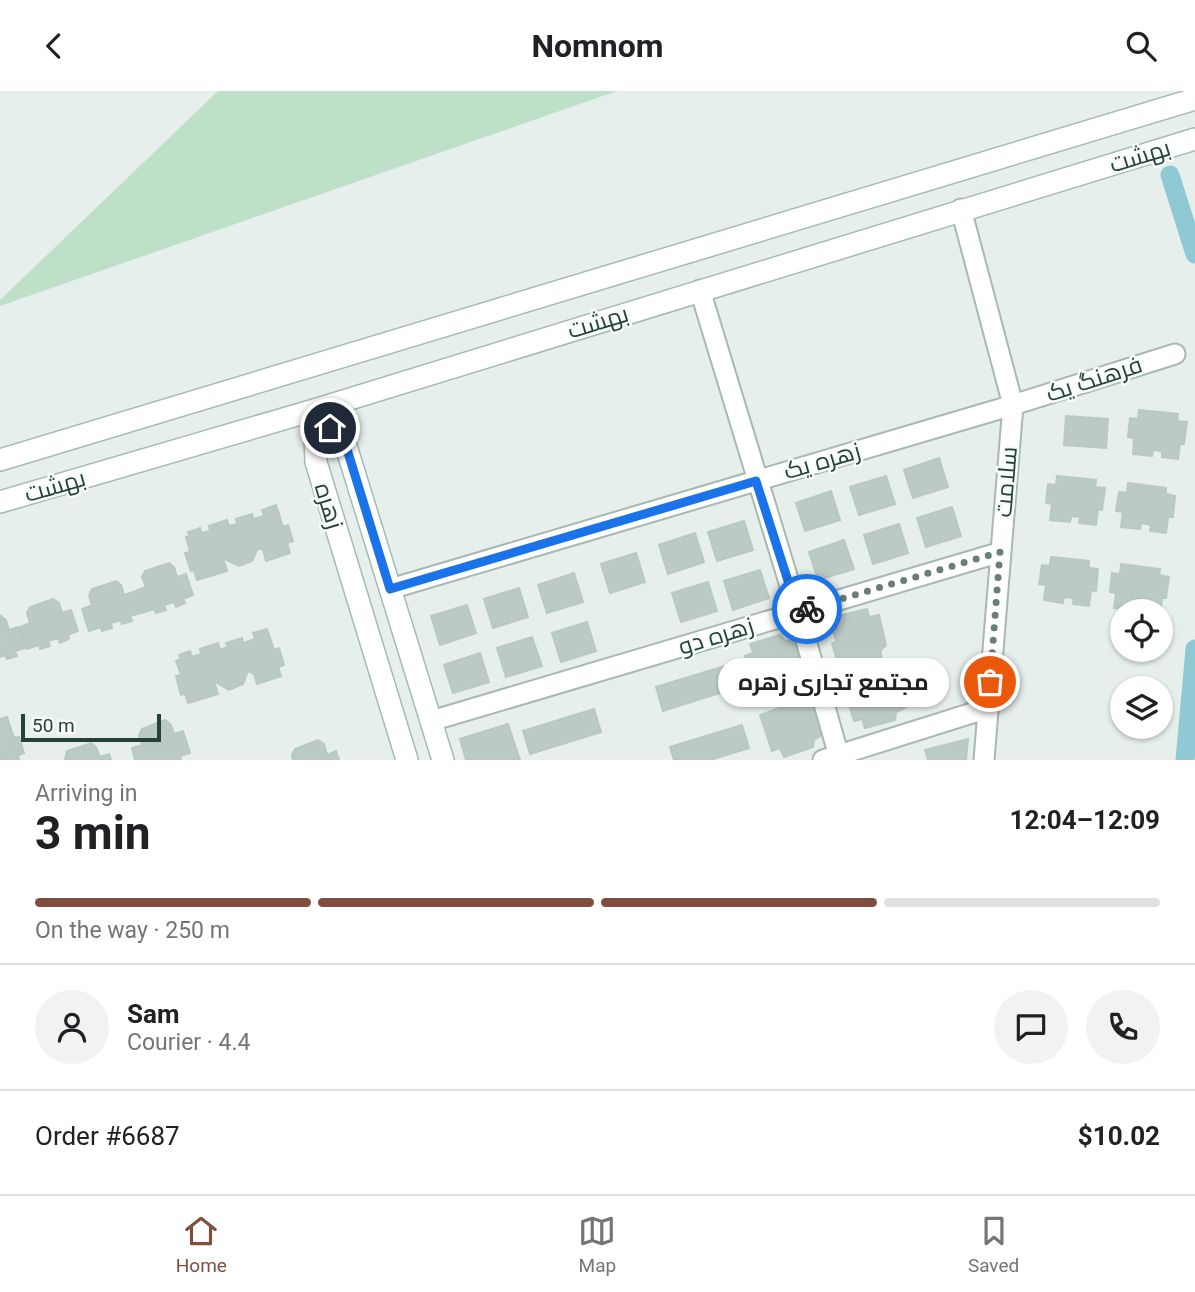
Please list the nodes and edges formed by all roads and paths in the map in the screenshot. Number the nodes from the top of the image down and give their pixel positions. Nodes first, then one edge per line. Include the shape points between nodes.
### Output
1 (1195, 99) edge
2 (1195, 139) edge
3 (961, 209) junction
4 (700, 291) junction
5 (1175, 353) dead end
6 (1013, 405) junction
7 (314, 410) junction
8 (0, 460) edge
9 (756, 481) junction
10 (0, 502) edge
11 (1000, 552) junction
12 (390, 589) junction
13 (798, 612) junction
14 (988, 708) junction
15 (430, 721) junction
16 (834, 758) edge
17 (407, 760) edge
18 (443, 760) edge
19 (984, 760) edge

1 - 8 main road, بهشت
2 - 3 main road, بهشت
3 - 4 main road, بهشت
3 - 6 street, سلامت
4 - 7 main road, بهشت
4 - 9 street
5 - 6 street, فرهنگ یک
6 - 9 street, زهره یک
6 - 11 street, سلامت
7 - 10 main road, بهشت
7 - 12 main road, زهره via 346,446
7 - 17 main road, زهره via 316,462
9 - 12 street, زهره یک
9 - 13 street
11 - 13 street, زهره دو
11 - 14 street, سلامت
12 - 15 main road, زهره
13 - 15 street, زهره دو
13 - 16 street
14 - 16 street
14 - 19 street, سلامت
15 - 18 main road, زهره

